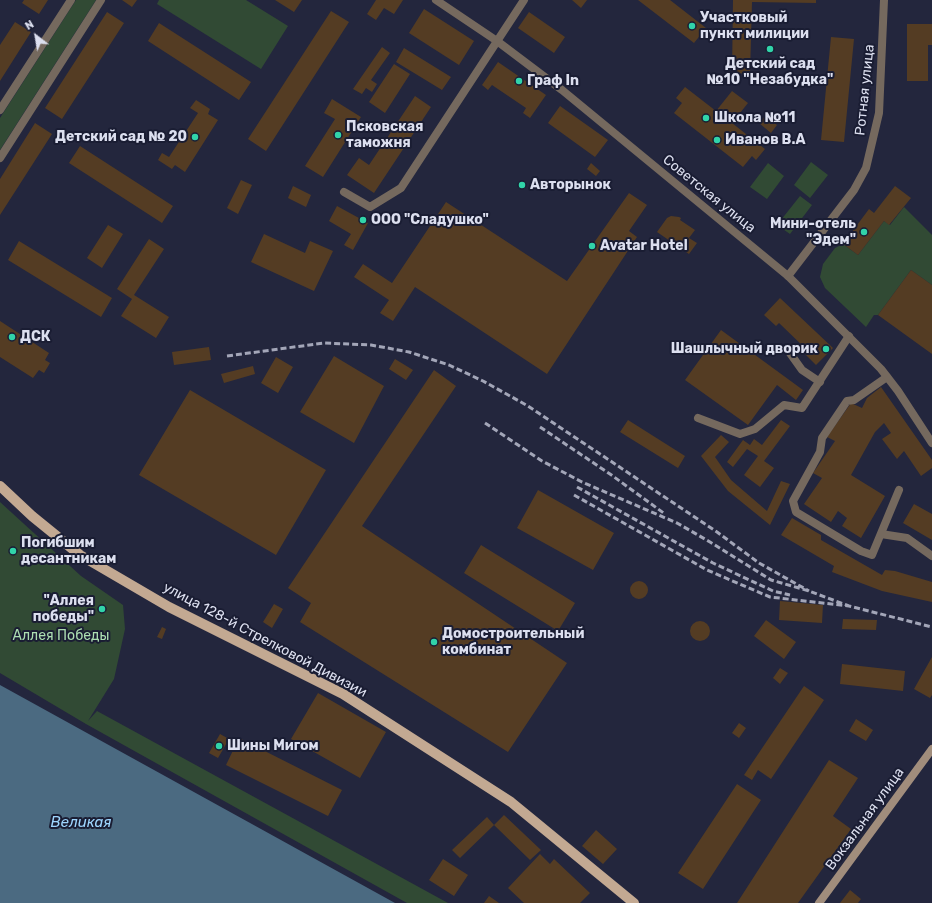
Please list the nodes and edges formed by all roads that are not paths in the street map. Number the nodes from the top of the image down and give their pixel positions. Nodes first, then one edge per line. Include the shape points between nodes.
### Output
1 (71, 0) edge
2 (101, 0) edge
3 (436, 0) edge
4 (524, 0) edge
5 (884, 0) edge
6 (497, 41) junction
7 (0, 110) edge
8 (0, 158) edge
9 (344, 192) dead end
10 (788, 276) junction
11 (849, 336) junction
12 (787, 349) dead end
13 (887, 376) junction
14 (820, 382) junction
15 (698, 418) dead end
16 (932, 443) edge
17 (0, 486) edge
18 (899, 490) dead end
19 (880, 534) junction
20 (932, 556) edge
21 (932, 749) edge
22 (634, 903) edge
23 (819, 903) edge

1 - 7 street
2 - 8 street
3 - 6 street, Советская улица
4 - 6 street
5 - 10 street, Ротная улица via 878,114 866,168 854,190
6 - 9 street via 401,188 370,207
6 - 10 street, Советская улица via 562,90
10 - 11 street, Советская улица
11 - 13 street, Советская улица
11 - 14 street
12 - 14 street via 802,370
13 - 16 street, Советская улица
13 - 19 street via 854,400 847,401 822,438 820,452 793,501 796,512 861,551 872,555
14 - 15 street via 802,408 784,405 755,429 740,434
17 - 22 main road, улица 128-й Стрелковой Дивизии via 80,555 169,607 344,694 511,802
18 - 19 street
19 - 20 street via 907,538
21 - 23 main road, Вокзальная улица

